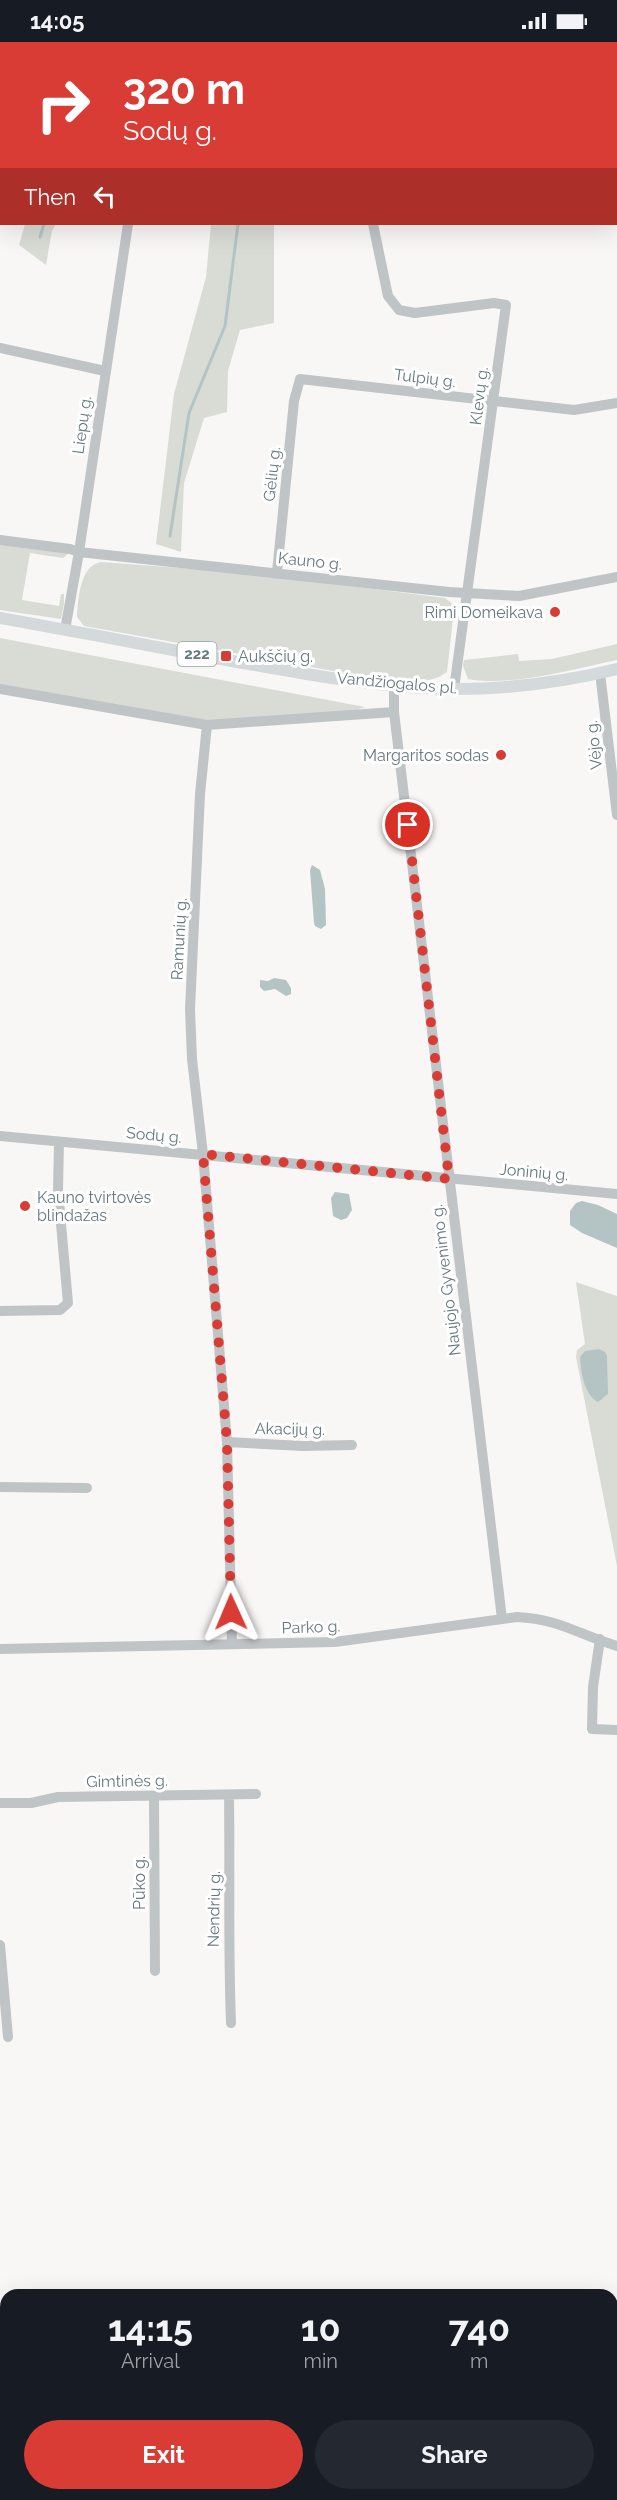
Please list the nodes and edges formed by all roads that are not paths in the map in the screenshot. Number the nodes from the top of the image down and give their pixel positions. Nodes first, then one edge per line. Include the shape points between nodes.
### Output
1 (128, 225) edge
2 (373, 225) edge
3 (0, 348) edge
4 (105, 371) junction
5 (300, 379) joint
6 (494, 401) junction
7 (617, 403) edge
8 (0, 540) edge
9 (79, 552) junction
10 (277, 572) junction
11 (617, 577) edge
12 (466, 593) junction
13 (0, 618) edge
14 (65, 630) junction
15 (617, 669) edge
16 (600, 673) junction
17 (394, 686) junction
18 (0, 689) edge
19 (454, 689) junction
20 (394, 712) junction
21 (207, 725) junction
22 (617, 815) edge
23 (0, 1136) edge
24 (58, 1142) junction
25 (203, 1154) junction
26 (449, 1179) junction
27 (617, 1194) edge
28 (0, 1311) edge
29 (227, 1442) junction
30 (352, 1445) dead end
31 (0, 1487) edge
32 (87, 1488) dead end
33 (502, 1619) junction
34 (600, 1639) junction
35 (232, 1644) junction
36 (617, 1646) edge
37 (0, 1649) edge
38 (617, 1730) edge
39 (256, 1794) dead end
40 (229, 1795) junction
41 (154, 1796) junction
42 (0, 1803) edge
43 (0, 1945) edge
44 (155, 1971) dead end
45 (231, 2023) dead end
46 (8, 2037) dead end

1 - 4 street, Liepų g.
2 - 6 street, Klevų g. via 388,296 399,310 415,313 494,303 506,305
3 - 4 street
4 - 9 street, Liepų g.
5 - 6 street, Tulpių g.
5 - 10 street, Gėlių g. via 294,401
6 - 7 street, Tulpių g. via 574,410
6 - 12 street, Klevų g.
8 - 9 street, Kauno g.
9 - 10 street, Kauno g.
9 - 14 street, Liepų g.
10 - 12 street, Kauno g.
11 - 12 street, Kauno g. via 519,596
12 - 19 street, Klevų g.
13 - 14 main road, Vandžiogalos pl. / 222
14 - 17 main road, Vandžiogalos pl. / 222
15 - 16 main road, Vandžiogalos pl. / 222
16 - 19 main road, Vandžiogalos pl. / 222 via 507,687
16 - 22 street, Vėjo g.
17 - 19 main road, Vandžiogalos pl. / 222
17 - 20 street, Naujojo Gyvenimo g.
18 - 21 street
20 - 21 street
20 - 26 street, Naujojo Gyvenimo g.
21 - 25 street, Ramunių g. via 190,1007
23 - 24 street, Sodų g.
24 - 25 street, Sodų g.
24 - 28 street via 68,1303 60,1310
25 - 26 street, Sodų g.
25 - 29 street, Ramunių g.
26 - 27 street, Joninių g.
26 - 33 street, Naujojo Gyvenimo g.
29 - 30 street, Akacijų g.
29 - 35 street, Ramunių g.
31 - 32 street
33 - 34 street, Parko g. via 541,1619
33 - 35 street, Parko g. via 358,1640
34 - 36 street, Parko g.
34 - 38 street via 592,1729
35 - 37 street, Parko g.
39 - 40 street, Gimtinės g.
40 - 41 street, Gimtinės g.
40 - 45 street, Nendrių g.
41 - 42 street, Gimtinės g. via 58,1797 31,1803
41 - 44 street, Pūko g.
43 - 46 street

